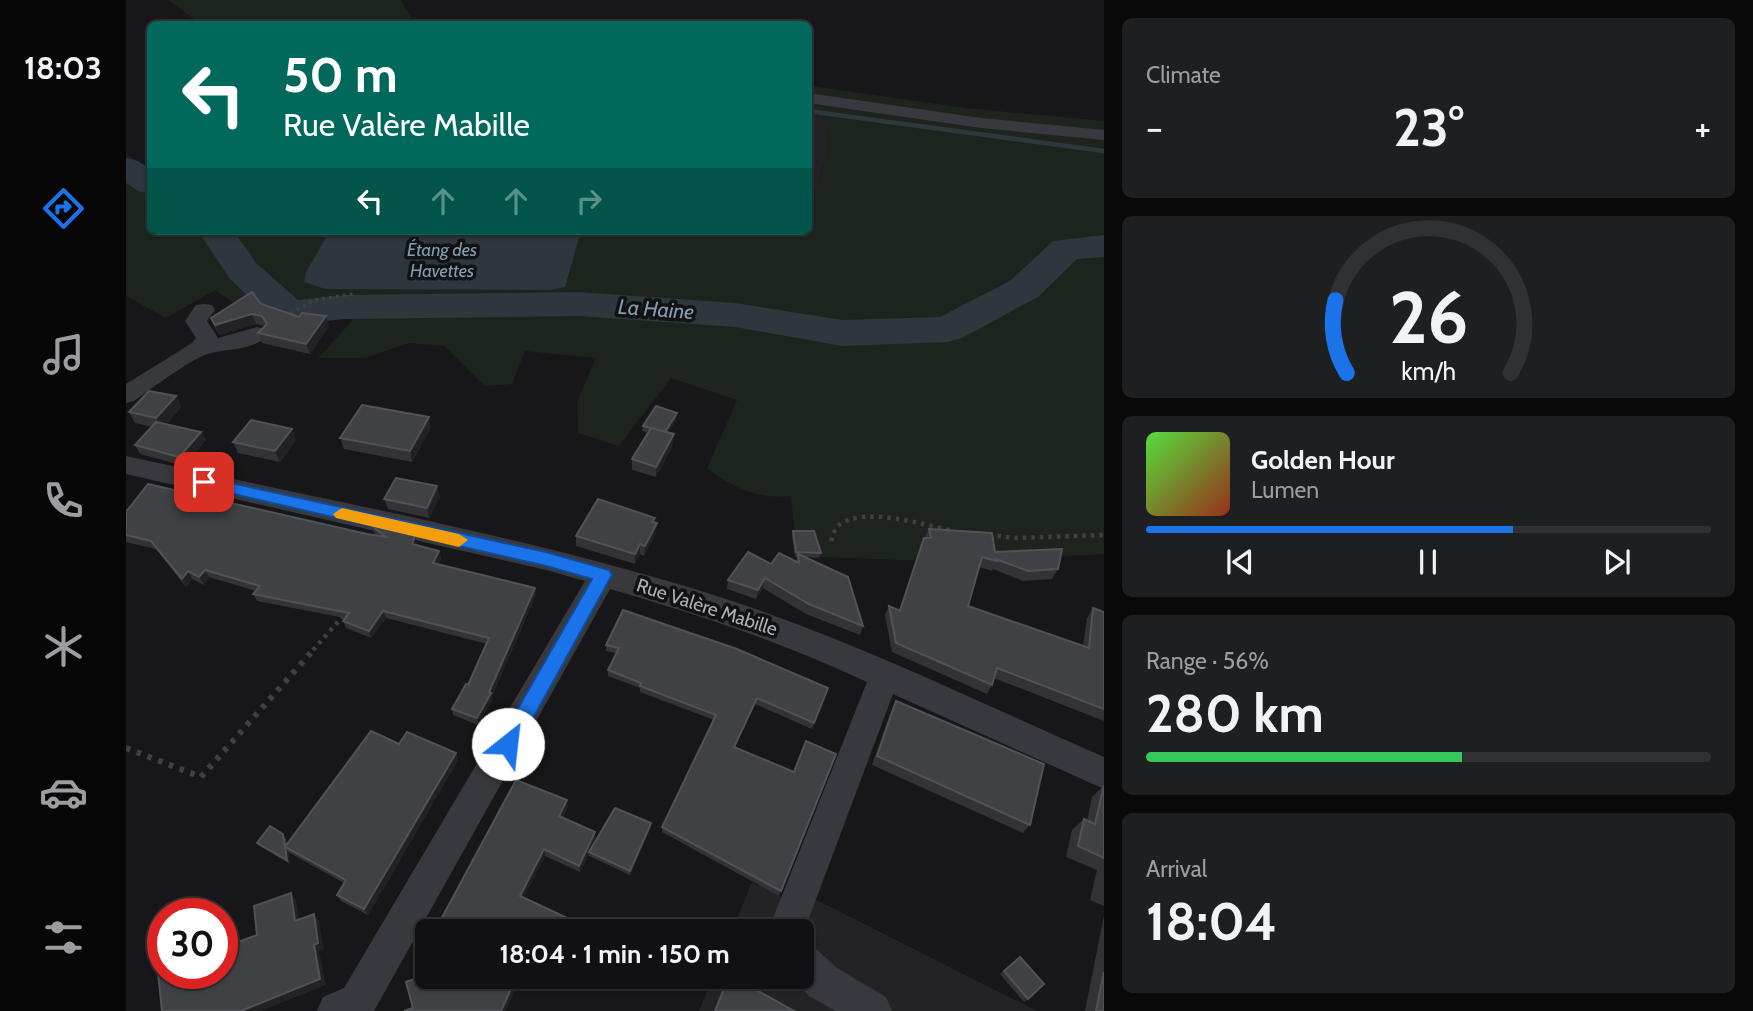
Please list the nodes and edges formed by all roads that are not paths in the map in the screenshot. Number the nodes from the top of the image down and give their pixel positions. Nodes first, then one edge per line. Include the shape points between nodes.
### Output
1 (812, 98) edge
2 (1104, 135) edge
3 (204, 310) dead end
4 (257, 334) edge
5 (200, 348) junction
6 (126, 395) edge
7 (126, 465) edge
8 (603, 575) junction
9 (885, 676) junction
10 (1104, 773) edge
11 (791, 919) edge
12 (814, 973) edge
13 (352, 1008) edge
14 (872, 1011) edge

1 - 2 street via 981,123
3 - 5 street via 197,321 208,338
4 - 5 street
5 - 6 street
7 - 8 street, Rue Valère Mabille
8 - 9 street, Rue Valère Mabille via 806,640
8 - 13 street
9 - 10 street, Rue Valère Mabille
9 - 11 street
12 - 14 street

